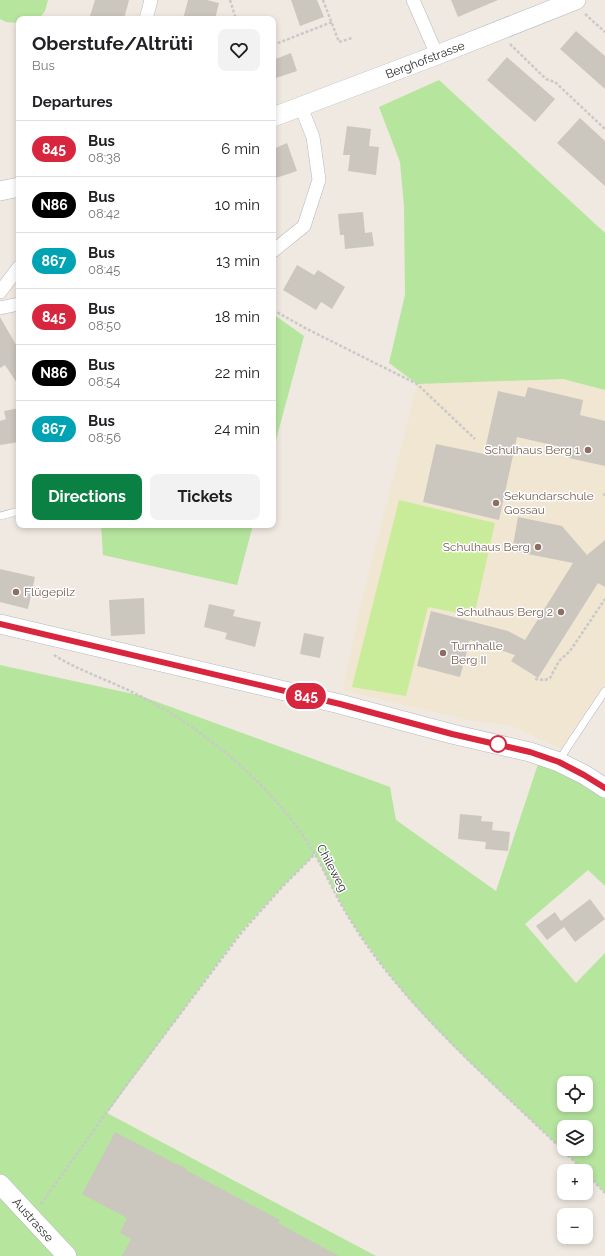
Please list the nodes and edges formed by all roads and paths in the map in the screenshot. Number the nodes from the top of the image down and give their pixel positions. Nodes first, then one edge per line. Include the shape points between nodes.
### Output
1 (151, 0) edge
2 (230, 0) edge
3 (323, 0) edge
4 (414, 0) edge
5 (574, 1) edge
6 (147, 16) edge
7 (235, 16) edge
8 (332, 22) junction
9 (496, 32) junction
10 (605, 32) edge
11 (352, 38) dead end
12 (276, 44) edge
13 (437, 55) junction
14 (301, 107) junction
15 (276, 116) edge
16 (605, 129) edge
17 (16, 188) edge
18 (0, 191) edge
19 (276, 249) edge
20 (16, 271) edge
21 (0, 292) edge
22 (16, 305) edge
23 (0, 308) edge
24 (276, 312) edge
25 (475, 439) dead end
26 (16, 512) edge
27 (0, 516) edge
28 (605, 599) edge
29 (0, 624) edge
30 (51, 653) dead end
31 (535, 679) dead end
32 (605, 691) edge
33 (559, 762) junction
34 (605, 788) edge
35 (315, 854) junction
36 (577, 1164) edge
37 (593, 1180) edge
38 (0, 1184) edge
39 (605, 1193) edge
40 (29, 1216) junction
41 (66, 1256) edge

1 - 6 street
2 - 7 path
3 - 8 path
4 - 13 street
5 - 9 street, Berghofstrasse
5 - 10 path
8 - 11 path via 339,42
8 - 12 path
9 - 13 street, Berghofstrasse
9 - 16 path via 546,80 555,82
13 - 14 street, Berghofstrasse
14 - 15 street, Berghofstrasse
14 - 19 street via 313,137 318,180 304,226
17 - 18 street
20 - 21 street
22 - 23 street
24 - 25 path via 417,384
26 - 27 lane
28 - 31 path via 570,651 559,661 550,678
29 - 33 street via 340,704 530,752
30 - 35 path, Chileweg via 138,695 204,736 268,793 294,823
32 - 33 lane
33 - 34 street
35 - 36 path, Chileweg via 356,929 403,992 431,1023
35 - 40 path via 242,932 116,1100 49,1196
37 - 39 path
38 - 40 street, Austrasse
40 - 41 street, Austrasse

